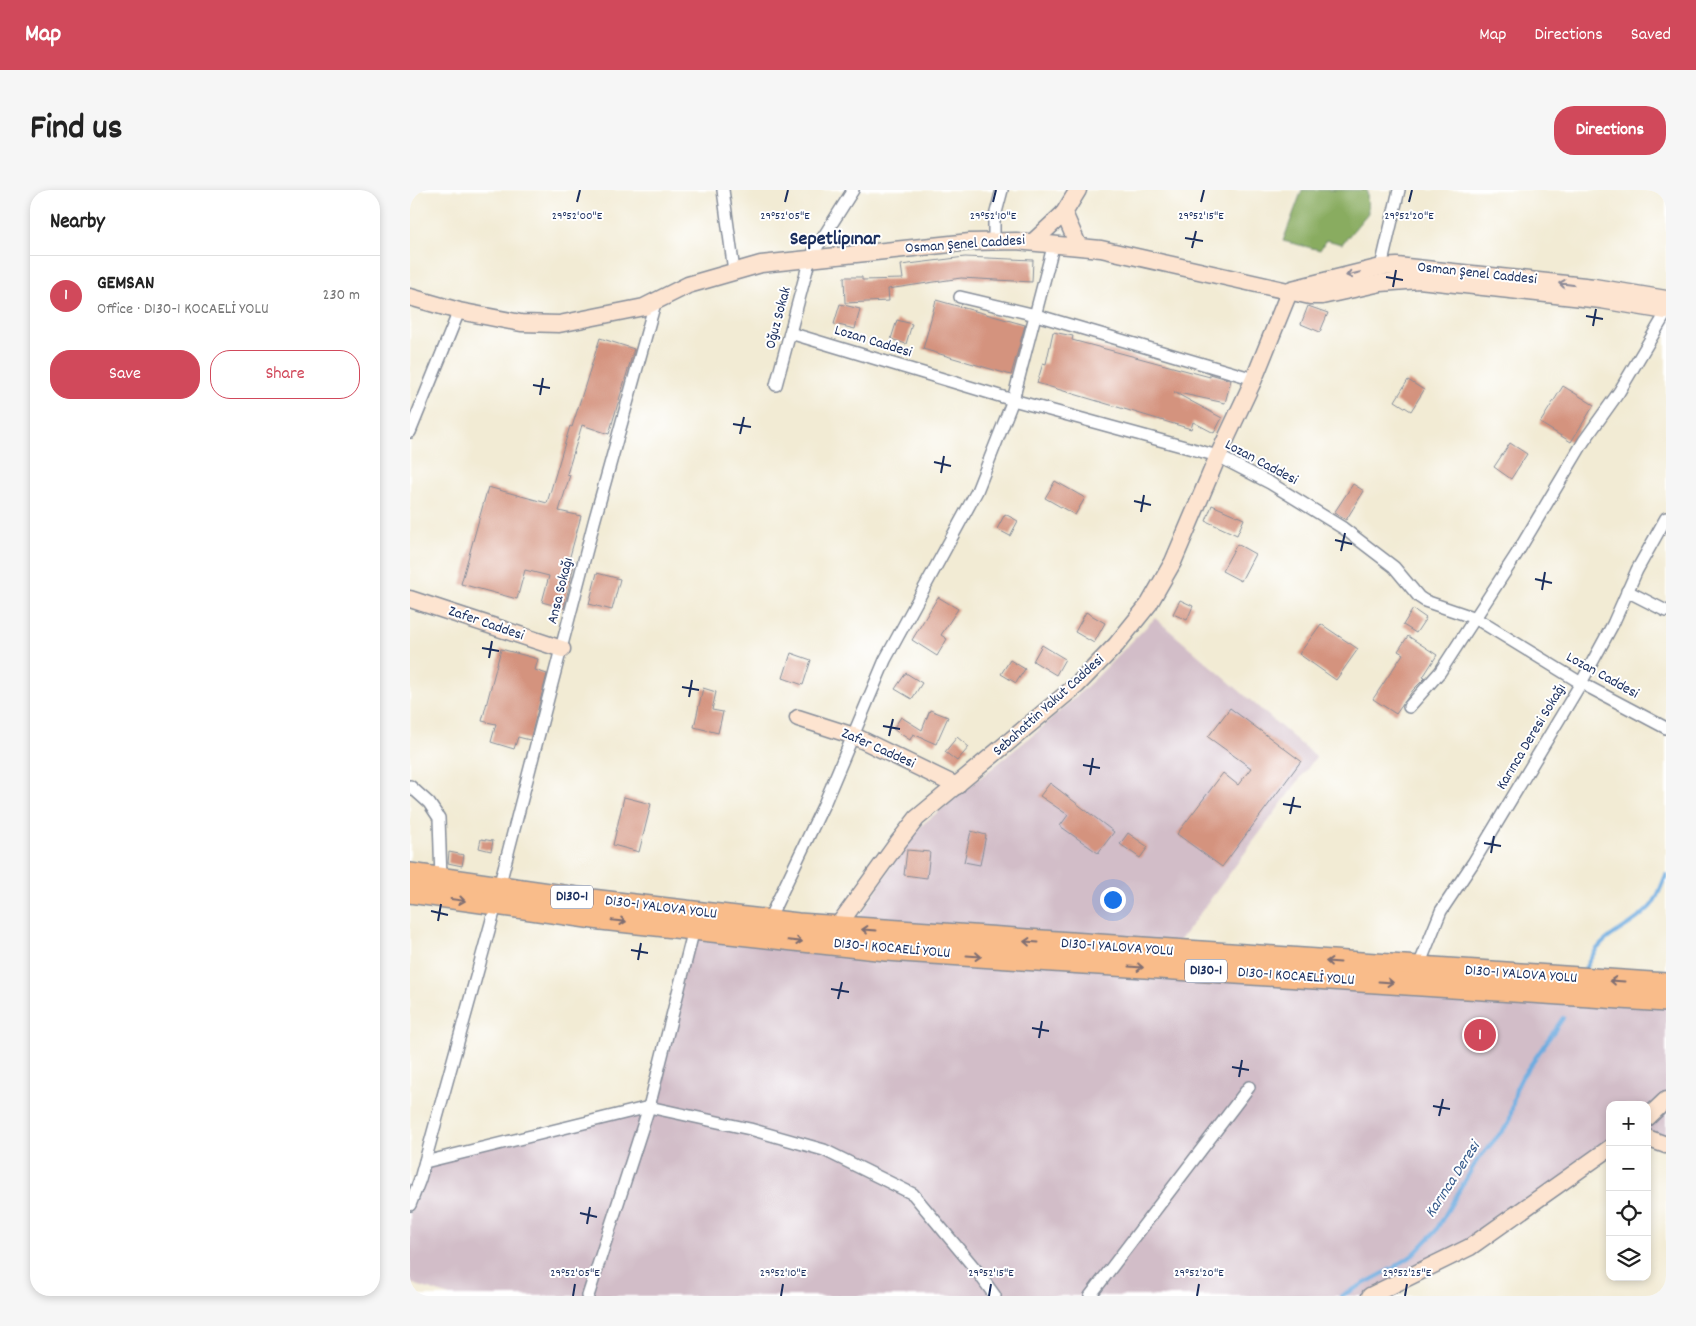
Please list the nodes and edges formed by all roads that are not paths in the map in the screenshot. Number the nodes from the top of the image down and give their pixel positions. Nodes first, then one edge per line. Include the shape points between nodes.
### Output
1 (724, 190) edge
2 (853, 190) edge
3 (1002, 190) edge
4 (1078, 190) edge
5 (1399, 190) edge
6 (1064, 213) junction
7 (994, 241) junction
8 (1034, 241) junction
9 (1054, 243) junction
10 (1078, 245) junction
11 (810, 258) junction
12 (1381, 267) junction
13 (734, 271) junction
14 (1290, 290) junction
15 (960, 297) dead end
16 (410, 298) edge
17 (1666, 299) edge
18 (655, 302) junction
19 (459, 311) junction
20 (1666, 312) edge
21 (1036, 316) junction
22 (790, 333) junction
23 (1254, 379) junction
24 (776, 385) dead end
25 (1014, 400) junction
26 (410, 432) edge
27 (1218, 456) junction
28 (1666, 518) edge
29 (1627, 591) junction
30 (410, 598) edge
31 (1666, 611) edge
32 (1475, 618) junction
33 (562, 649) junction
34 (1581, 683) junction
35 (1409, 707) dead end
36 (798, 718) dead end
37 (1666, 728) edge
38 (854, 736) junction
39 (410, 786) edge
40 (957, 786) junction
41 (410, 874) edge
42 (441, 879) junction
43 (499, 891) junction
44 (410, 892) edge
45 (771, 914) junction
46 (839, 924) junction
47 (740, 926) junction
48 (694, 929) junction
49 (1418, 968) junction
50 (1666, 984) edge
51 (1666, 1001) edge
52 (1249, 1086) dead end
53 (1666, 1100) edge
54 (649, 1107) junction
55 (1651, 1114) edge
56 (1651, 1139) edge
57 (1666, 1145) edge
58 (1606, 1151) edge
59 (425, 1162) junction
60 (410, 1206) edge
61 (588, 1296) edge
62 (996, 1296) edge
63 (1090, 1296) edge
64 (1370, 1296) edge

1 - 13 street
2 - 11 street, Oğuz Sokak
3 - 7 street via 994,220
4 - 6 street
5 - 12 street
6 - 8 street
6 - 10 street
7 - 8 street, Osman Şenel Caddesi
7 - 11 street, Osman Şenel Caddesi
8 - 9 street, Osman Şenel Caddesi
9 - 10 street, Osman Şenel Caddesi
9 - 21 street
10 - 14 street, Osman Şenel Caddesi
11 - 13 street, Osman Şenel Caddesi
11 - 22 street, Oğuz Sokak
12 -> 14 street, Osman Şenel Caddesi
17 -> 12 street, Osman Şenel Caddesi via 1536,280
13 - 18 street, Osman Şenel Caddesi via 688,285
14 - 20 street, Osman Şenel Caddesi via 1322,296 1381,283 1419,280 1601,300
14 - 23 street, Sebahattin Yakut Caddesi
15 - 21 street
16 - 19 street, Osman Şenel Caddesi
18 - 19 street, Osman Şenel Caddesi via 559,324 521,323
18 - 33 street, Ansa Sokağı
19 - 26 street
20 - 32 street
21 - 23 street
21 - 25 street
22 - 24 street, Oğuz Sokak
22 - 25 street, Lozan Caddesi
23 - 27 street, Sebahattin Yakut Caddesi
25 - 27 street, Lozan Caddesi
25 - 38 street via 977,491 885,660
27 - 32 street, Lozan Caddesi via 1343,528 1394,567 1426,601
27 - 40 street, Sebahattin Yakut Caddesi via 1166,576 1140,617 1077,685
28 - 29 street, Karınca Deresi Sokağı
29 - 31 street
29 - 34 street, Karınca Deresi Sokağı
30 - 33 street, Zafer Caddesi
32 - 34 street, Lozan Caddesi
32 - 35 street via 1440,672
33 - 43 street, Ansa Sokağı
34 - 37 street, Lozan Caddesi
34 - 49 street, Karınca Deresi Sokağı via 1441,911
36 - 38 street, Zafer Caddesi
38 - 40 street, Zafer Caddesi
38 - 45 street
39 - 42 street via 429,803 439,818
40 - 46 street, Sebahattin Yakut Caddesi via 907,829
41 - 42 highway, D130-1 YALOVA YOLU / D130-1
42 - 43 highway, D130-1 YALOVA YOLU / D130-1
44 -> 43 highway, D130-1
43 - 45 street
43 - 47 highway, D130-1 YALOVA YOLU / D130-1
43 -> 48 highway, D130-1
43 - 59 street, Ansa Sokağı
45 - 46 street
46 - 47 highway, D130-1 YALOVA YOLU / D130-1
49 -> 46 highway, D130-1 YALOVA YOLU / D130-1
47 - 48 highway, D130-1
47 -> 51 highway, D130-1 KOCAELİ YOLU / D130-1 via 1025,960
48 - 54 street
50 -> 49 highway, D130-1 YALOVA YOLU / D130-1
52 - 63 street
53 - 55 street
54 - 59 street
54 - 61 street
54 - 62 street via 750,1129 824,1150 913,1194
56 - 57 street
58 - 64 street via 1470,1247
59 - 60 street, Ansa Sokağı

